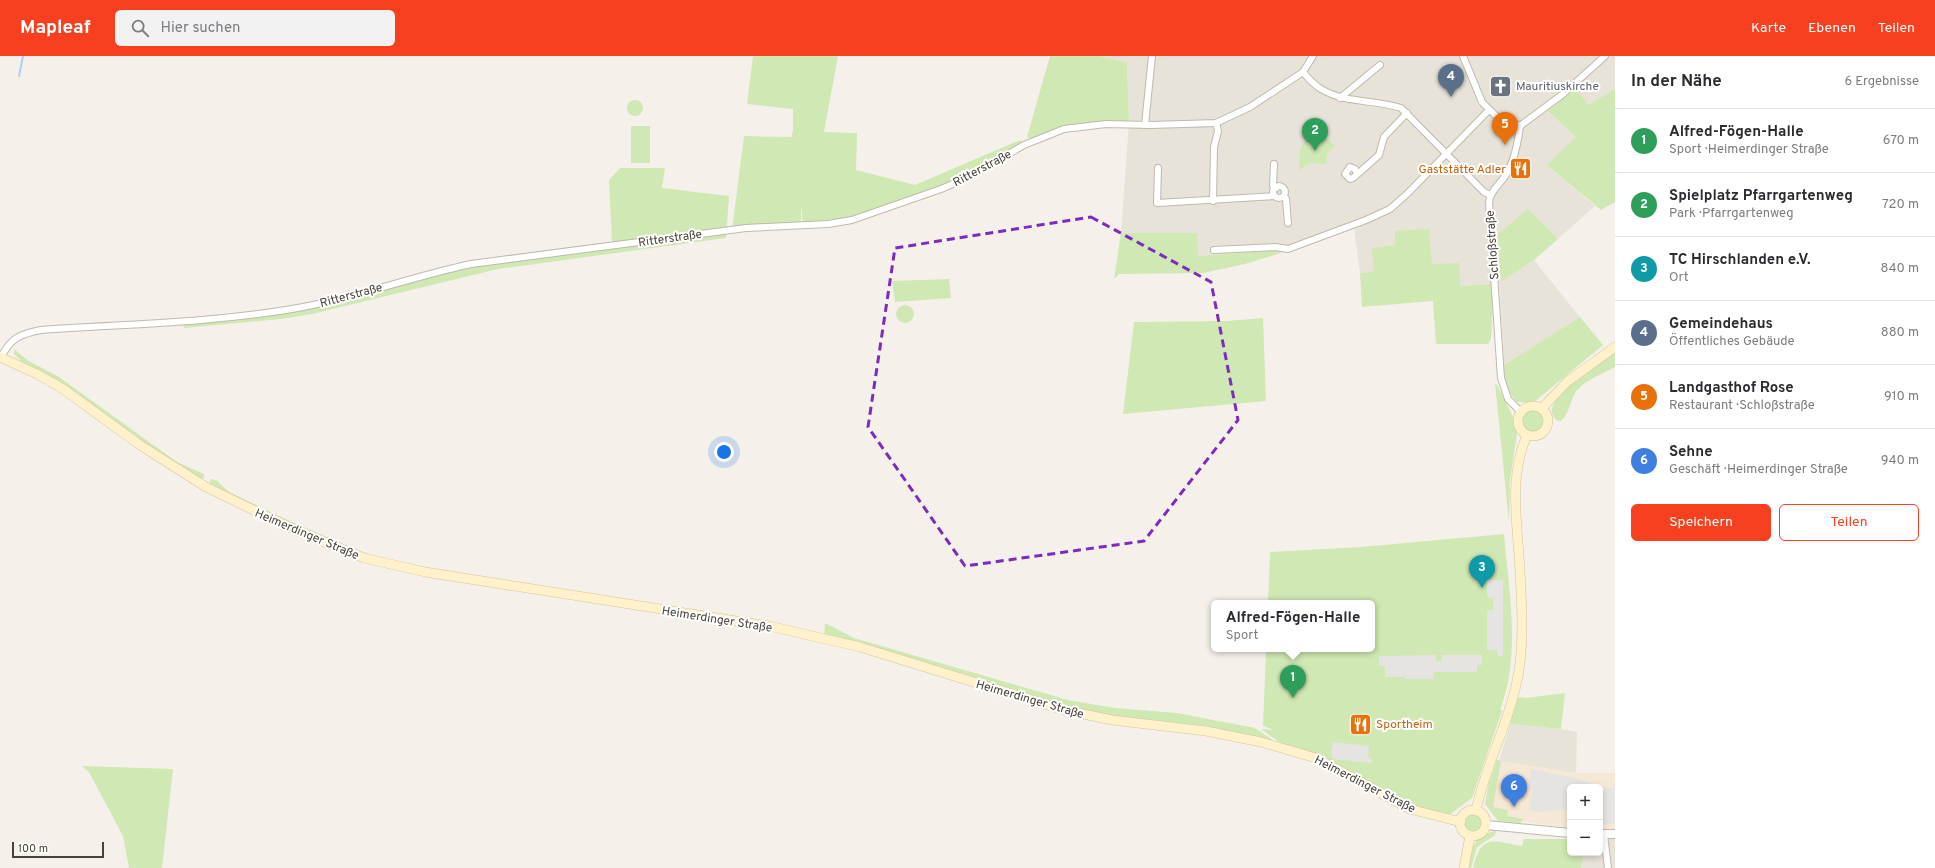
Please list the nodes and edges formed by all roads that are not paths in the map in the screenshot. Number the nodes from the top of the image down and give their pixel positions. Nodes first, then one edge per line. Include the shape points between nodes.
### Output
1 (1152, 56) edge
2 (1313, 56) edge
3 (1464, 56) edge
4 (1605, 56) edge
5 (1380, 65) dead end
6 (1303, 72) junction
7 (1340, 98) junction
8 (1489, 110) junction
9 (1407, 113) junction
10 (1216, 123) junction
11 (1145, 125) junction
12 (1520, 126) junction
13 (1447, 153) junction
14 (1274, 164) dead end
15 (1158, 168) dead end
16 (1357, 174) dead end
17 (1276, 188) junction
18 (1490, 195) junction
19 (1275, 196) junction
20 (1284, 196) junction
21 (1213, 201) junction
22 (1288, 223) dead end
23 (1214, 250) dead end
24 (1615, 347) edge
25 (0, 357) edge
26 (1542, 408) junction
27 (1521, 412) junction
28 (1527, 435) junction
29 (1476, 811) junction
30 (1461, 822) junction
31 (1486, 825) junction
32 (1567, 833) edge
33 (1603, 834) edge
34 (1615, 834) edge
35 (1470, 836) junction
36 (1603, 840) edge
37 (1464, 868) edge
38 (1608, 868) edge

1 - 11 street
2 - 6 street, Ritterstraße
3 - 8 street via 1482,102
4 - 12 street via 1563,94
5 - 7 street
6 - 7 street via 1320,88
6 - 10 street, Ritterstraße via 1250,107
7 - 9 street via 1389,104
8 - 12 street via 1496,116
8 - 13 street
9 - 13 street
9 - 16 street via 1384,137 1378,155
10 - 11 street, Ritterstraße
10 - 21 street via 1218,131 1214,147
11 - 25 street, Ritterstraße via 1106,124 1064,129 1024,145 987,168 945,188 845,222 746,228 471,264 430,273 327,303 291,309 201,320 41,330 16,338
12 - 18 street, Schloßstraße via 1509,169
13 - 18 street via 1484,192
13 - 23 street via 1390,209 1366,220 1288,249 1275,247
14 - 17 street via 1273,186
15 - 21 street via 1157,203
17 - 19 street via 1273,191
17 - 20 street via 1284,189
18 - 27 street, Schloßstraße via 1501,378 1508,399
19 - 20 street
19 - 21 street
20 - 22 street
24 - 26 main road via 1568,380
25 - 30 main road, Heimerdinger Straße via 63,389 140,445 206,487 295,530 364,558 425,572 769,626 860,648 1064,710 1112,720 1206,731 1261,742 1322,761 1410,809
26 - 27 main road via 1531,406
26 - 28 main road via 1548,417 1547,429 1540,435
27 - 28 main road via 1518,425
28 - 29 main road via 1518,463 1516,492 1520,663 1514,696 1492,756
29 - 30 main road via 1467,812
29 - 31 main road via 1484,817
30 - 35 main road via 1462,830
31 - 32 street
31 - 35 main road via 1480,834
33 - 34 street
35 - 37 main road
36 - 38 street

